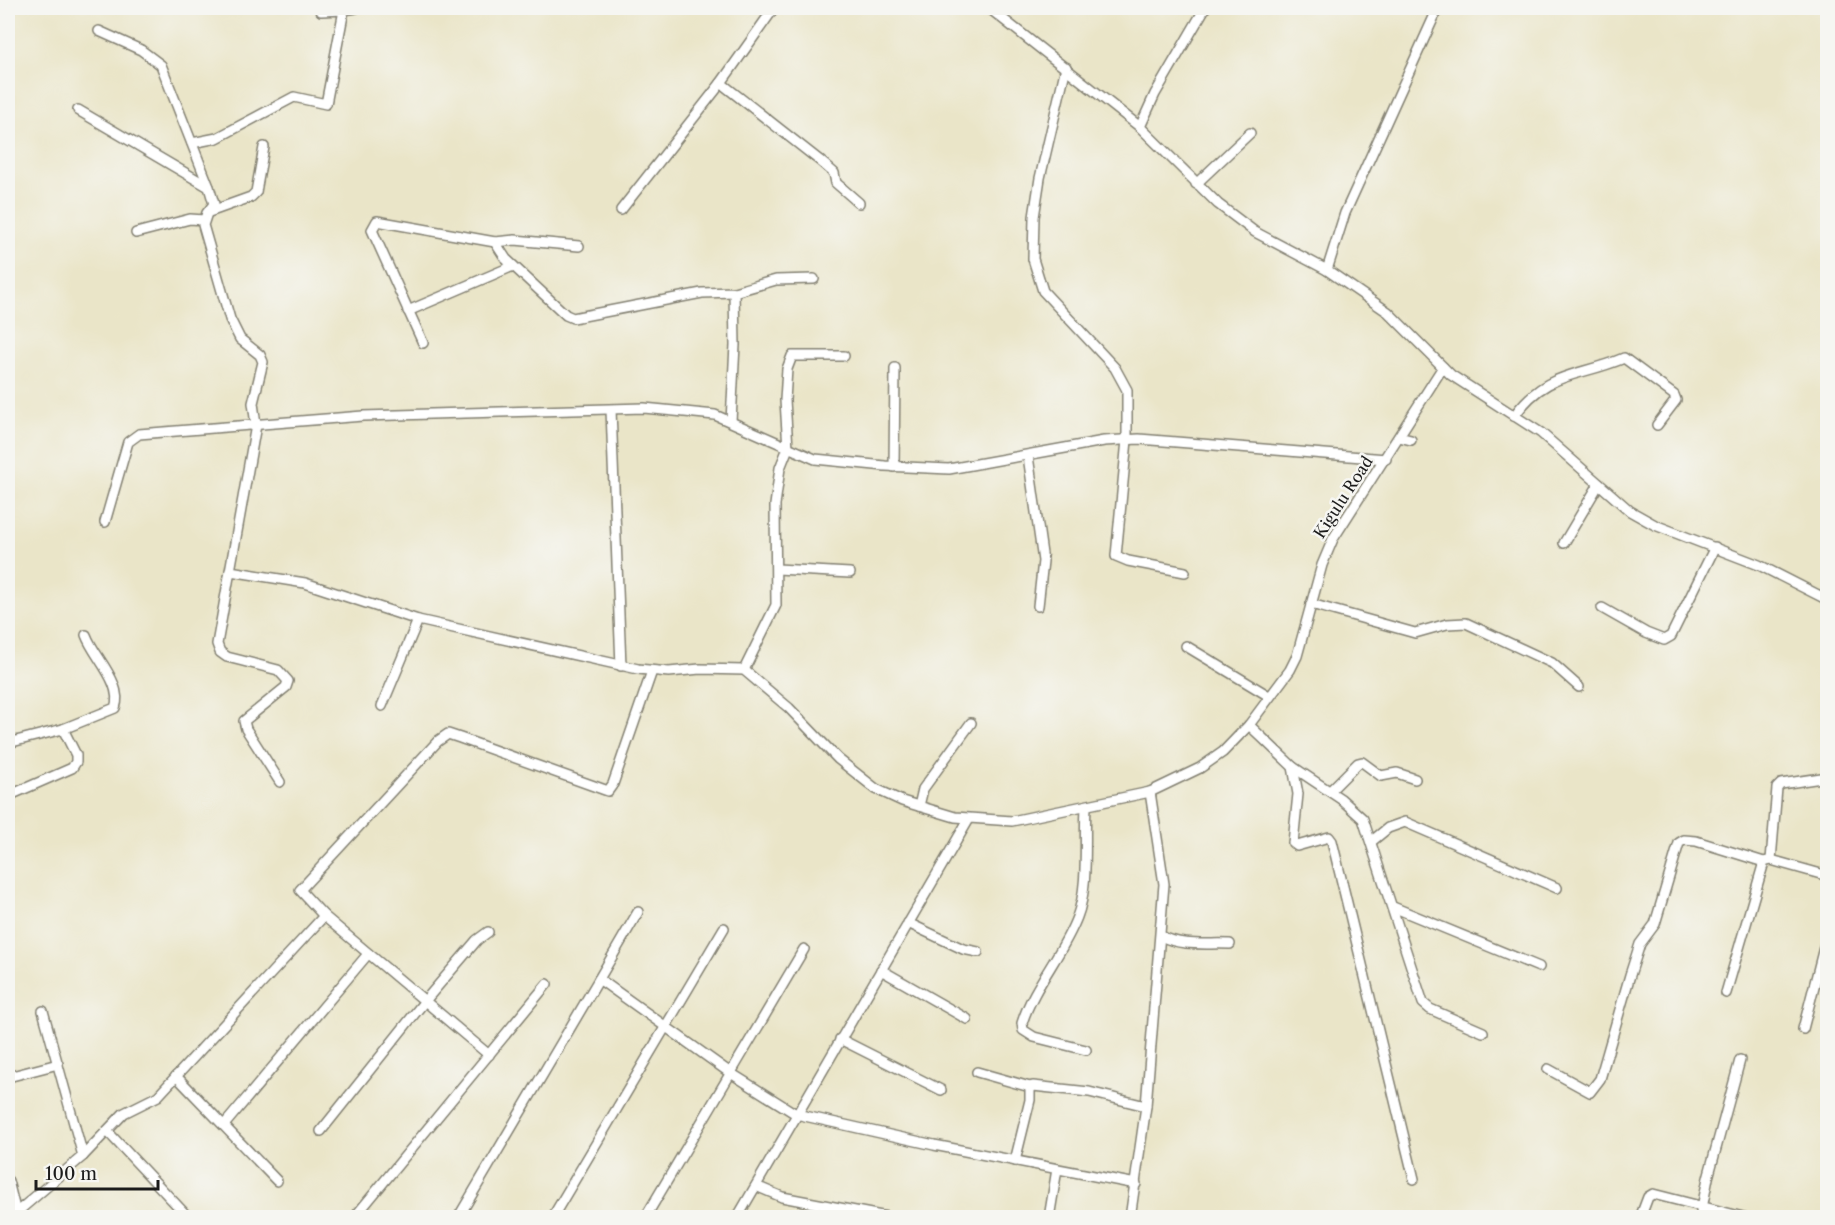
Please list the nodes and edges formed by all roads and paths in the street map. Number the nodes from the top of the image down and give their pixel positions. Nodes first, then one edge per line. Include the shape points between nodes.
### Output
1 (356, 8) edge
2 (774, 8) edge
3 (989, 8) edge
4 (1192, 8) edge
5 (1438, 8) edge
6 (344, 10) junction
7 (321, 11) dead end
8 (1202, 12) edge
9 (99, 31) dead end
10 (1066, 67) junction
11 (721, 83) junction
12 (78, 110) dead end
13 (1140, 127) junction
14 (1250, 133) dead end
15 (192, 142) junction
16 (264, 147) dead end
17 (1196, 184) junction
18 (209, 187) junction
19 (859, 203) dead end
20 (621, 210) dead end
21 (205, 217) junction
22 (136, 233) dead end
23 (495, 242) junction
24 (579, 246) dead end
25 (513, 266) junction
26 (1327, 270) junction
27 (814, 279) dead end
28 (734, 292) junction
29 (408, 311) junction
30 (423, 343) dead end
31 (844, 356) dead end
32 (1443, 367) junction
33 (895, 368) dead end
34 (611, 410) junction
35 (1514, 416) junction
36 (731, 421) junction
37 (256, 425) junction
38 (1657, 425) dead end
39 (1399, 437) junction
40 (1127, 440) junction
41 (1411, 440) dead end
42 (788, 448) junction
43 (1028, 456) junction
44 (1386, 459) junction
45 (894, 467) junction
46 (1599, 484) junction
47 (105, 522) dead end
48 (1564, 543) dead end
49 (1715, 547) junction
50 (777, 569) junction
51 (230, 571) junction
52 (1185, 572) dead end
53 (850, 573) dead end
54 (1827, 600) edge
55 (1311, 604) junction
56 (1038, 606) dead end
57 (1602, 608) dead end
58 (418, 620) junction
59 (86, 635) dead end
60 (1186, 646) dead end
61 (621, 666) junction
62 (652, 670) junction
63 (744, 670) junction
64 (1579, 687) dead end
65 (1269, 696) junction
66 (382, 706) dead end
67 (971, 723) dead end
68 (1249, 725) junction
69 (63, 729) junction
70 (8, 743) edge
71 (1293, 767) junction
72 (1827, 777) edge
73 (1415, 779) dead end
74 (280, 782) dead end
75 (1330, 791) junction
76 (1150, 792) junction
77 (8, 796) edge
78 (919, 806) junction
79 (1086, 807) junction
80 (969, 819) junction
81 (1372, 841) junction
82 (1768, 861) junction
83 (1827, 876) edge
84 (1557, 888) dead end
85 (1393, 907) junction
86 (638, 912) dead end
87 (324, 916) junction
88 (908, 922) junction
89 (724, 928) dead end
90 (488, 932) dead end
91 (1827, 932) edge
92 (1161, 936) junction
93 (1230, 944) dead end
94 (804, 949) dead end
95 (978, 952) dead end
96 (368, 954) junction
97 (1539, 967) dead end
98 (881, 970) junction
99 (599, 979) junction
100 (547, 984) dead end
101 (1726, 993) dead end
102 (424, 1002) junction
103 (43, 1011) dead end
104 (967, 1019) dead end
105 (663, 1026) junction
106 (1803, 1029) dead end
107 (1483, 1032) dead end
108 (840, 1039) junction
109 (1086, 1050) dead end
110 (489, 1055) junction
111 (1740, 1060) dead end
112 (58, 1064) junction
113 (1548, 1069) dead end
114 (729, 1072) junction
115 (977, 1072) dead end
116 (176, 1076) junction
117 (8, 1077) edge
118 (1030, 1087) junction
119 (941, 1090) dead end
120 (1146, 1106) junction
121 (796, 1114) junction
122 (225, 1124) junction
123 (107, 1131) junction
124 (321, 1131) dead end
125 (83, 1156) junction
126 (1015, 1161) junction
127 (1057, 1169) junction
128 (1414, 1179) dead end
129 (8, 1181) edge
130 (277, 1181) dead end
131 (1136, 1184) junction
132 (756, 1186) junction
133 (1702, 1213) edge
134 (13, 1215) edge
135 (189, 1218) edge
136 (354, 1218) edge
137 (458, 1218) edge
138 (552, 1218) edge
139 (645, 1218) edge
140 (737, 1218) edge
141 (892, 1218) edge
142 (1049, 1218) edge
143 (1130, 1218) edge
144 (1640, 1218) edge
145 (1748, 1218) edge

1 - 6 street
2 - 11 street
3 - 10 street
4 - 8 street
5 - 26 street via 1346,213
6 - 7 street
6 - 15 street via 326,104 294,97 217,138
8 - 13 street
9 - 15 street via 141,50 161,65
10 - 13 street
10 - 40 street via 1034,217 1035,273 1046,294 1123,379 1129,400
11 - 19 street via 834,173 836,183
11 - 20 street
12 - 18 street
13 - 17 street
14 - 17 street
15 - 18 street
16 - 21 street via 256,192
17 - 26 street via 1248,226
18 - 21 street via 214,204
21 - 22 street
21 - 37 street via 203,225 230,319 240,339 263,362 253,403
23 - 24 street
23 - 25 street
23 - 29 street via 377,221 372,230
25 - 28 street via 573,318 702,293
25 - 29 street
26 - 32 street via 1395,318
27 - 28 street via 776,280
28 - 36 street
29 - 30 street
31 - 42 street via 792,356 785,400
32 - 35 street via 1463,385
32 - 39 street, Kigulu Road
33 - 45 street
34 - 36 street via 688,411
34 - 37 street via 363,416
34 - 61 street
35 - 38 street via 1526,399 1549,381 1624,358 1674,395 1676,400
35 - 46 street via 1554,442
36 - 42 street
37 - 47 street via 133,436
37 - 51 street
39 - 41 street
39 - 44 street, Kigulu Road
40 - 43 street
40 - 44 street
40 - 52 street via 1116,556
42 - 45 street via 815,459
42 - 50 street via 780,468 776,505
43 - 45 street via 949,469
43 - 56 street via 1043,561
44 - 55 street, Kigulu Road via 1332,540
46 - 48 street
46 - 49 street via 1643,519
49 - 54 street
49 - 57 street via 1671,636 1664,640
50 - 53 street
50 - 63 street via 776,605
51 - 58 street via 305,583
51 - 74 street via 217,644 220,652 278,670 288,681 286,687 244,722
55 - 64 street via 1415,633 1466,623 1552,663
55 - 65 street, Kigulu Road via 1297,656
58 - 61 street
58 - 66 street
59 - 69 street via 112,679 118,700 115,708
60 - 65 street
61 - 62 street
62 - 63 street
62 - 87 street via 608,791 448,734 438,741 300,890
63 - 78 street, Kigulu Road via 859,777 876,789
65 - 68 street, Kigulu Road
67 - 78 street via 923,789
68 - 71 street
68 - 76 street, Kigulu Road via 1223,752
69 - 70 street
69 - 77 street via 76,755 72,768
71 - 75 street
71 - 128 street via 1298,794 1291,839 1297,846 1324,837 1332,841
72 - 82 street via 1781,784 1777,788
73 - 75 street via 1397,773 1381,776 1362,762
75 - 81 street via 1363,819
76 - 79 street, Kigulu Road
76 - 92 street via 1164,884
78 - 80 street, Kigulu Road
79 - 80 street, Kigulu Road via 1012,821
79 - 109 street via 1082,902 1022,1023 1023,1030 1034,1037
80 - 88 street
81 - 84 street via 1388,828 1405,822
81 - 85 street
82 - 83 street
82 - 101 street via 1756,884
82 - 113 street via 1696,841 1679,843 1655,924 1640,945 1600,1079 1590,1092
85 - 97 street
85 - 107 street via 1423,1003
86 - 99 street
87 - 96 street
87 - 116 street
88 - 95 street via 963,949
88 - 98 street
89 - 105 street
90 - 102 street
91 - 106 street
92 - 93 street via 1173,942
92 - 120 street
94 - 114 street
96 - 102 street
96 - 122 street
98 - 104 street
98 - 108 street
99 - 105 street
99 - 137 street
100 - 110 street
102 - 110 street
102 - 124 street
103 - 112 street
105 - 114 street
105 - 138 street
108 - 119 street
108 - 121 street
110 - 136 street
111 - 133 street
112 - 117 street
112 - 125 street
114 - 121 street
114 - 139 street
115 - 118 street
116 - 122 street
116 - 123 street via 150,1102 124,1113
118 - 120 street via 1089,1092
118 - 126 street
120 - 131 street
121 - 126 street
121 - 132 street
122 - 130 street
123 - 125 street
123 - 135 street
125 - 134 street
126 - 127 street
127 - 131 street
127 - 142 street
129 - 134 street
131 - 143 street
132 - 140 street
132 - 141 street via 782,1197
133 - 144 street via 1653,1194
133 - 145 street

